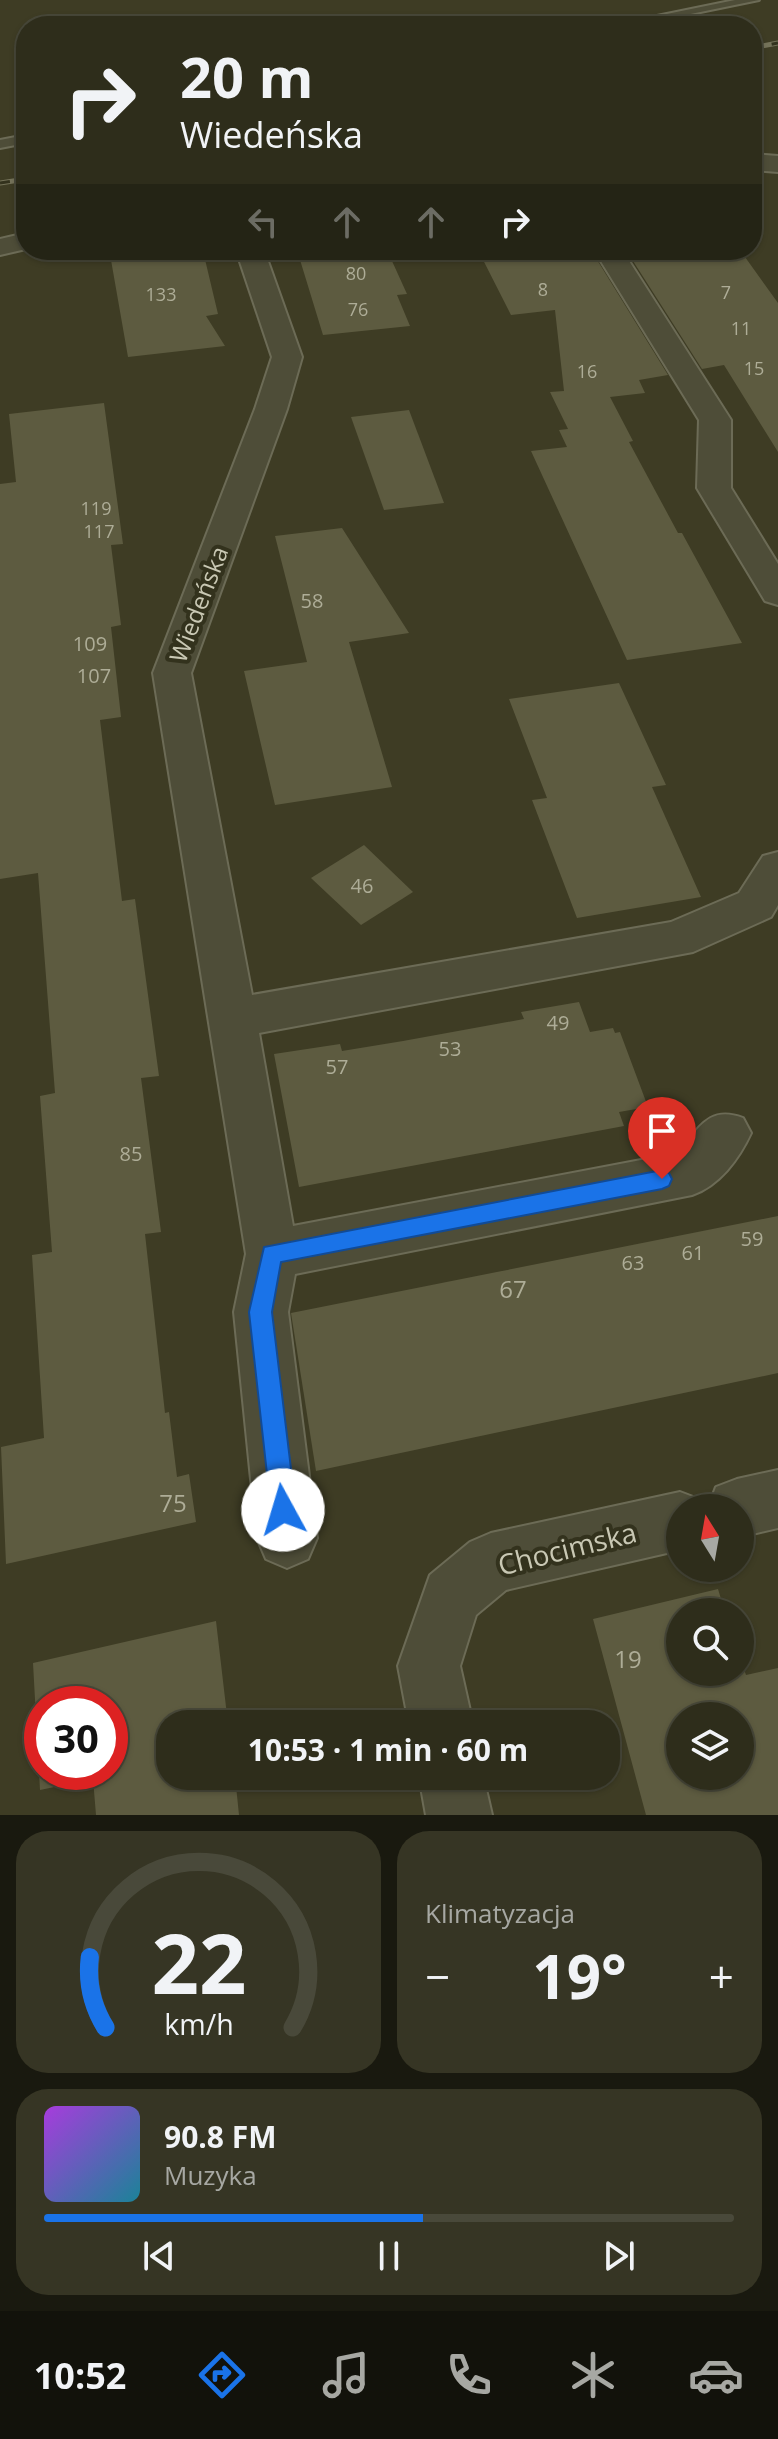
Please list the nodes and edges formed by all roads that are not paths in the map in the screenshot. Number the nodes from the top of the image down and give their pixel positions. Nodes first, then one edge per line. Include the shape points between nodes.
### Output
1 (753, 0) edge
2 (667, 16) edge
3 (253, 260) edge
4 (614, 260) edge
5 (778, 593) edge
6 (778, 868) edge
7 (233, 1018) junction
8 (726, 1133) dead end
9 (272, 1254) junction
10 (778, 1499) edge
11 (754, 1504) edge
12 (666, 1524) edge
13 (287, 1538) dead end
14 (438, 1710) edge
15 (454, 1790) edge
16 (459, 1815) edge

1 - 2 lane
3 - 7 street, Wiedeńska via 287,357 172,673
4 - 5 street via 715,420 714,488
6 - 7 street via 755,905 677,939
7 - 9 street, Wiedeńska
8 - 9 street via 692,1173
9 - 13 street, Wiedeńska via 261,1312
10 - 11 street
12 - 14 street, Chocimska via 491,1563 451,1596 429,1666
15 - 16 street

